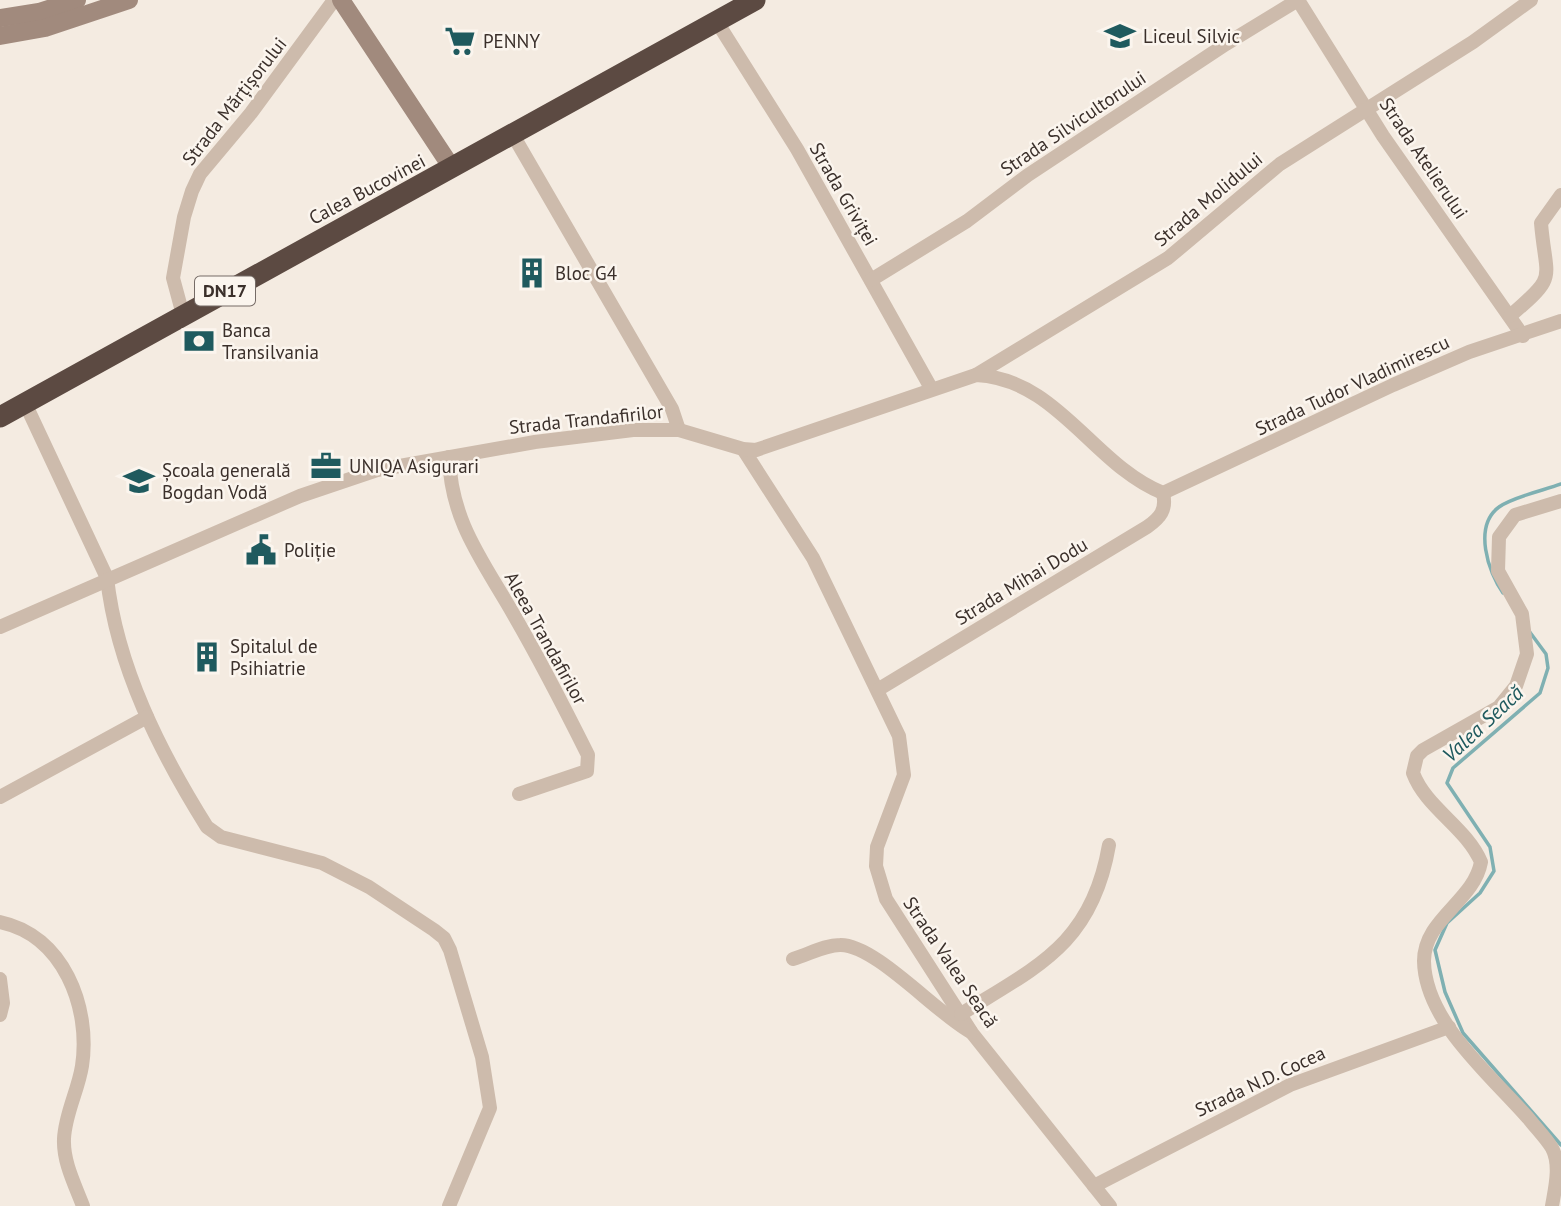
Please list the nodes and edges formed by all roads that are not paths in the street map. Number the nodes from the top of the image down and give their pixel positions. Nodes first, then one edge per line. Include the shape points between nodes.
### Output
1 (77, 0) edge
2 (130, 0) edge
3 (334, 0) edge
4 (341, 0) edge
5 (1298, 0) edge
6 (1531, 0) edge
7 (744, 3) edge
8 (0, 18) edge
9 (717, 22) junction
10 (0, 36) edge
11 (1367, 108) junction
12 (513, 135) junction
13 (452, 168) junction
14 (1561, 195) edge
15 (871, 280) junction
16 (183, 315) junction
17 (1510, 316) junction
18 (1559, 322) edge
19 (1523, 336) junction
20 (976, 374) junction
21 (930, 388) junction
22 (25, 403) junction
23 (0, 417) edge
24 (680, 430) junction
25 (743, 449) junction
26 (449, 457) junction
27 (1163, 493) junction
28 (1561, 501) edge
29 (107, 578) junction
30 (0, 627) edge
31 (879, 690) junction
32 (147, 717) junction
33 (519, 794) dead end
34 (0, 797) edge
35 (1109, 845) dead end
36 (0, 922) edge
37 (793, 958) dead end
38 (0, 979) edge
39 (961, 1014) junction
40 (0, 1015) edge
41 (1449, 1027) junction
42 (972, 1033) junction
43 (1094, 1186) junction
44 (83, 1206) edge
45 (449, 1206) edge
46 (1110, 1206) edge
47 (1552, 1206) edge

1 - 8 street
2 - 10 street via 45,28
3 - 16 street, Strada Mărțișorului via 200,174 184,217 173,278
4 - 13 street
5 - 11 street, Strada Atelierului
5 - 15 street, Strada Silvicultorului
6 - 11 street, Strada Molidului
7 - 9 highway, Calea Bucovinei / DN17
9 - 12 highway, Calea Bucovinei / DN17
9 - 15 street, Strada Griviței via 797,149
11 - 17 street, Strada Atelierului
11 - 20 street, Strada Molidului via 1261,178 1168,258
12 - 13 highway, Calea Bucovinei / DN17
12 - 24 street
13 - 16 highway, Calea Bucovinei / DN17
14 - 17 street via 1541,223 1546,282
15 - 21 street, Strada Griviței
16 - 22 highway, Calea Bucovinei / DN17
17 - 19 street, Strada Atelierului
18 - 19 street, Strada Tudor Vladimirescu
19 - 27 street, Strada Tudor Vladimirescu via 1469,352
20 - 21 street, Strada Trandafirilor
20 - 27 street, Strada Trandafirilor via 1025,386 1129,473
21 - 25 street, Strada Trandafirilor via 756,450
22 - 23 highway, Calea Bucovinei / DN17
22 - 29 street
24 - 25 street, Strada Trandafirilor
24 - 26 street, Strada Trandafirilor via 612,432
25 - 31 street, Strada Valea Seacă via 813,558
26 - 29 street, Strada Trandafirilor via 377,470 327,486
26 - 33 street, Aleea Trandafirilor via 452,492 463,529 588,755 587,771
27 - 31 street, Strada Mihai Dodu via 1164,510 1159,519
28 - 41 street via 1515,515 1499,537 1499,571 1523,621 1527,654 1510,698 1423,750 1413,766 1417,782 1481,862 1472,885 1433,932 1424,959 1435,1001
29 - 30 street, Strada Trandafirilor
29 - 32 street via 128,667
31 - 39 street, Strada Valea Seacă via 900,736 904,775 877,847 876,866 886,899
32 - 34 street
32 - 45 street via 214,834 340,871 444,938 464,988 490,1108
35 - 39 street via 1104,871 1082,925 1056,953
36 - 44 street via 35,935 58,957 82,1020 82,1063 64,1140
37 - 42 street via 827,947 852,947 888,968 949,1020
38 - 40 street
39 - 42 street, Strada Valea Seacă
41 - 43 street, Strada N.D. Cocea via 1290,1085
41 - 47 street via 1552,1149 1556,1177
42 - 43 street, Strada Valea Seacă
43 - 46 street, Strada Valea Seacă

